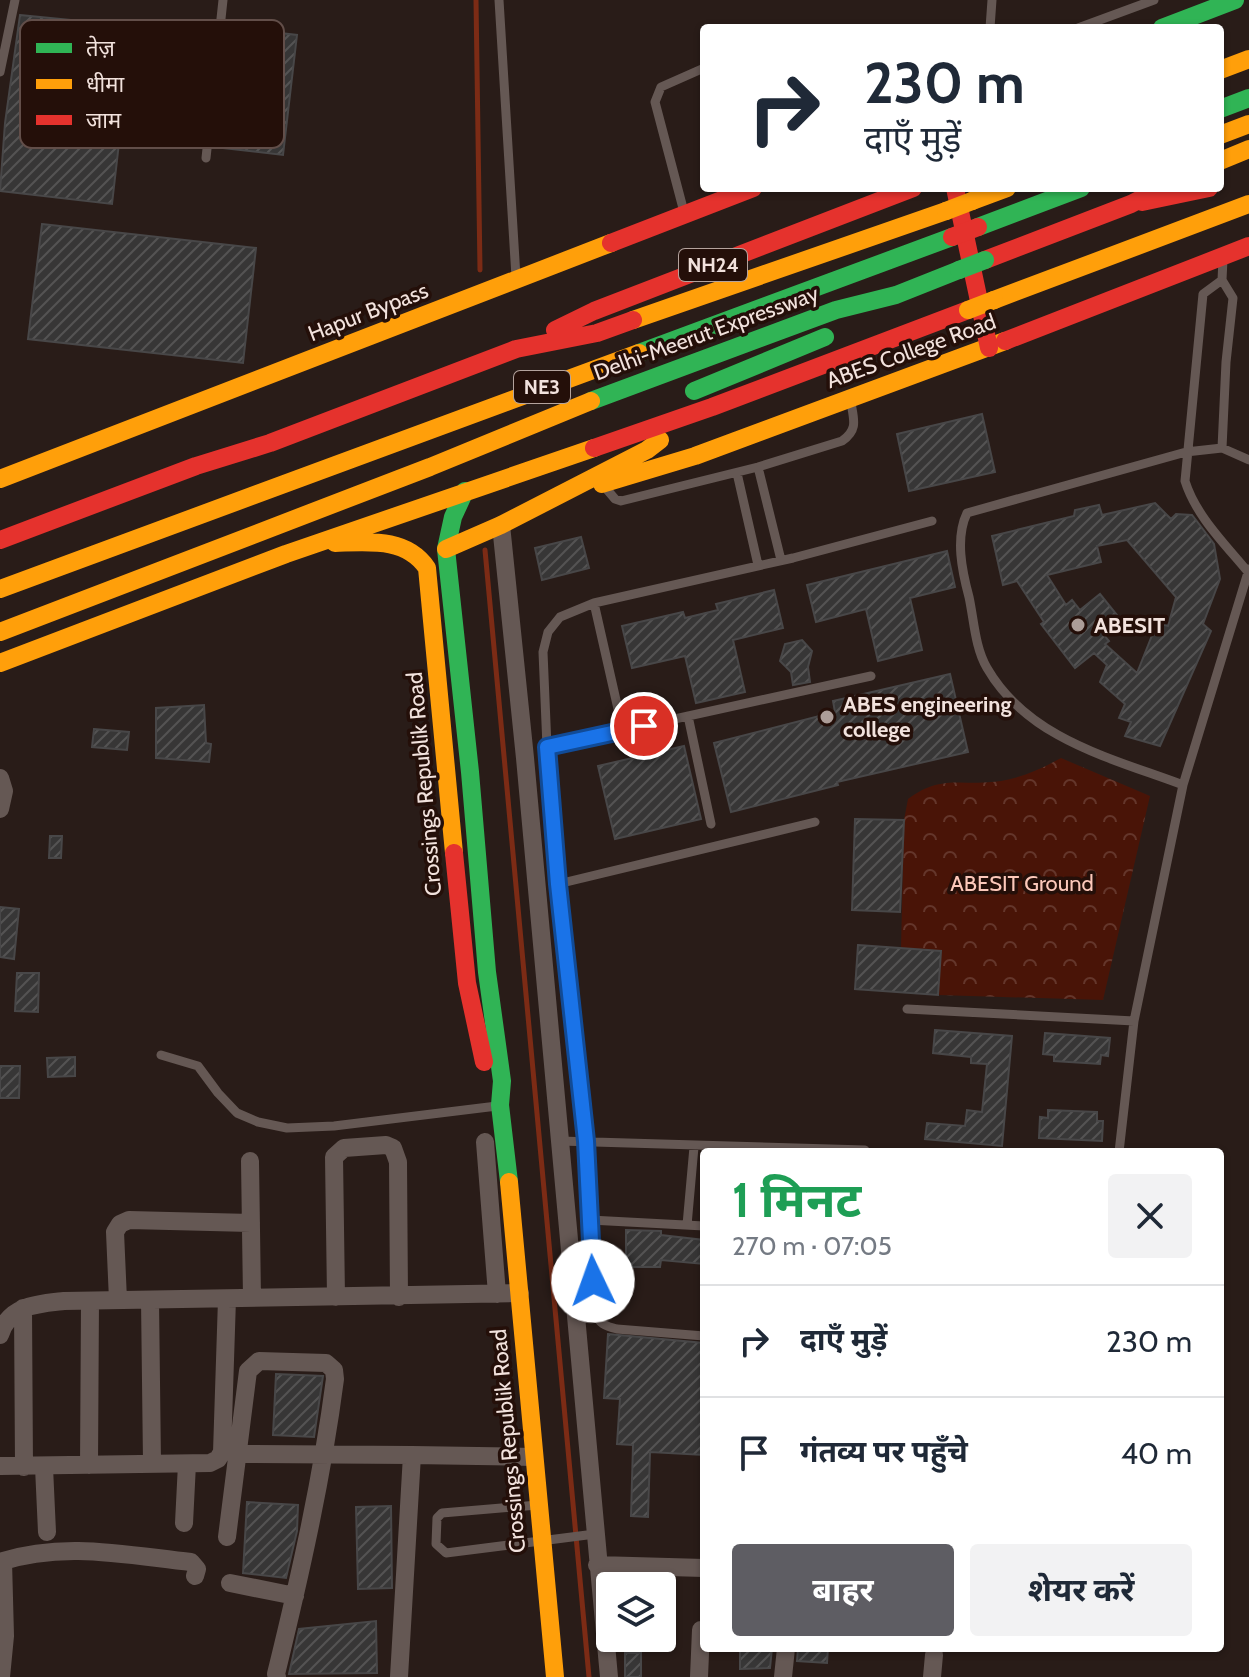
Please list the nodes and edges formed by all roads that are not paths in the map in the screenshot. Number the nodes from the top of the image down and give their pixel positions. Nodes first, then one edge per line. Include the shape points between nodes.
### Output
1 (15, 0) edge
2 (223, 0) edge
3 (499, 0) edge
4 (992, 0) edge
5 (1154, 0) edge
6 (1235, 0) edge
7 (221, 20) edge
8 (990, 24) edge
9 (1089, 24) edge
10 (1172, 24) edge
11 (1249, 59) edge
12 (1224, 68) edge
13 (700, 70) edge
14 (0, 72) edge
15 (1249, 98) edge
16 (1224, 107) edge
17 (1249, 124) edge
18 (1224, 133) edge
19 (207, 148) edge
20 (1249, 149) edge
21 (206, 158) dead end
22 (1224, 159) edge
23 (743, 192) edge
24 (903, 192) edge
25 (956, 192) edge
26 (996, 192) edge
27 (1070, 192) edge
28 (1154, 192) edge
29 (1190, 192) edge
30 (1131, 204) junction
31 (1249, 204) edge
32 (685, 215) junction
33 (901, 227) junction
34 (1249, 246) edge
35 (1223, 256) junction
36 (1222, 280) junction
37 (516, 281) junction
38 (896, 295) junction
39 (662, 343) junction
40 (989, 348) junction
41 (516, 349) junction
42 (676, 398) dead end
43 (850, 399) junction
44 (620, 420) dead end
45 (673, 421) junction
46 (1222, 448) junction
47 (1186, 452) junction
48 (1249, 460) edge
49 (758, 467) junction
50 (737, 473) junction
51 (4, 474) edge
52 (593, 483) junction
53 (465, 491) junction
54 (932, 521) dead end
55 (501, 525) junction
56 (0, 538) edge
57 (322, 542) junction
58 (446, 549) junction
59 (781, 560) junction
60 (758, 565) junction
61 (1248, 570) edge
62 (0, 589) edge
63 (594, 603) junction
64 (0, 632) edge
65 (0, 663) edge
66 (871, 676) dead end
67 (688, 716) junction
68 (623, 731) junction
69 (547, 747) junction
70 (0, 778) edge
71 (1183, 785) junction
72 (0, 809) edge
73 (815, 822) dead end
74 (711, 824) dead end
75 (558, 884) junction
76 (907, 1009) dead end
77 (1134, 1021) junction
78 (161, 1055) dead end
79 (500, 1105) junction
80 (560, 1141) junction
81 (586, 1141) junction
82 (485, 1142) dead end
83 (694, 1147) junction
84 (751, 1148) edge
85 (1119, 1148) edge
86 (250, 1161) dead end
87 (590, 1220) junction
88 (251, 1223) junction
89 (687, 1225) junction
90 (700, 1226) edge
91 (520, 1293) junction
92 (497, 1294) junction
93 (336, 1297) junction
94 (399, 1297) junction
95 (252, 1298) junction
96 (227, 1299) junction
97 (118, 1300) junction
98 (150, 1300) junction
99 (90, 1301) junction
100 (23, 1308) junction
101 (0, 1335) edge
102 (700, 1336) edge
103 (236, 1454) junction
104 (412, 1455) junction
105 (325, 1456) junction
106 (534, 1457) junction
107 (152, 1463) junction
108 (187, 1464) junction
109 (89, 1465) junction
110 (0, 1466) edge
111 (24, 1467) junction
112 (44, 1467) junction
113 (538, 1505) junction
114 (184, 1523) dead end
115 (47, 1532) dead end
116 (587, 1535) junction
117 (227, 1537) dead end
118 (541, 1542) junction
119 (2, 1561) edge
120 (597, 1565) junction
121 (700, 1568) edge
122 (195, 1576) dead end
123 (230, 1583) dead end
124 (295, 1596) junction
125 (700, 1652) edge
126 (786, 1652) edge
127 (934, 1655) dead end
128 (1, 1677) edge
129 (277, 1677) edge
130 (399, 1677) edge
131 (555, 1677) edge
132 (609, 1677) edge
133 (699, 1677) edge
134 (783, 1677) edge
135 (932, 1677) edge

1 - 14 lane
2 - 7 lane
3 - 37 lane
4 - 8 lane
5 - 9 lane
6 - 10 main road
11 - 12 main road
13 - 32 lane via 661,87 655,102
15 - 16 main road
17 - 18 main road
19 - 21 lane
20 - 22 main road
23 - 32 main road, Hapur Bypass
24 - 41 main road, NH24 via 594,311
25 - 40 main road
26 - 33 main road, bridge
27 - 39 main road, Delhi-Meerut Expressway / NE3, bridge
28 - 30 main road, Delhi-Meerut Expressway
29 - 30 main road
30 - 38 main road, Delhi-Meerut Expressway, bridge
31 - 45 main road, bridge
32 - 37 main road, Hapur Bypass
33 - 39 main road via 877,251 676,325
33 - 41 main road via 597,333
34 - 35 main road, ABES College Road
35 - 36 lane
35 - 40 main road, ABES College Road
36 - 46 lane via 1233,298
36 - 47 lane via 1203,294
37 - 51 main road, Hapur Bypass
38 - 42 main road via 863,321
38 - 64 main road, Delhi-Meerut Expressway via 836,310 606,396
39 - 62 main road, Delhi-Meerut Expressway / NE3
40 - 43 main road, ABES College Road
41 - 56 main road
43 - 49 lane via 852,434
43 - 52 main road, ABES College Road via 644,472
44 - 53 main road via 496,468
45 - 52 main road via 647,450
45 - 53 main road
46 - 47 lane
46 - 48 lane
47 - 61 lane via 1190,496
47 - 71 lane via 967,513 960,541 980,649 986,667 1011,700 1069,742
49 - 50 lane
49 - 59 lane
50 - 52 lane via 621,501
50 - 60 lane
52 - 55 main road
53 - 57 main road
53 - 58 main road, Crossings Republik Road
54 - 59 lane
55 - 58 main road
55 - 80 street
57 - 65 main road
57 - 79 main road, Crossings Republik Road via 404,548 419,555 427,568 467,983 488,1078
58 - 79 main road, Crossings Republik Road via 502,1081
59 - 60 lane
60 - 63 lane
61 - 71 lane
63 - 68 lane
63 - 69 lane via 560,617 548,632 543,652
66 - 67 lane
67 - 68 lane
67 - 74 lane
68 - 69 lane
69 - 75 lane
70 - 72 street
71 - 77 lane
73 - 75 lane
75 - 81 lane
76 - 77 lane
77 - 85 lane
78 - 79 lane via 198,1066 237,1113 287,1128
79 - 91 main road, Crossings Republik Road
80 - 81 lane
80 - 116 street via 587,1427
81 - 83 lane
81 - 87 lane
82 - 92 street
83 - 84 lane
83 - 89 lane
86 - 88 street
87 - 89 lane
87 - 102 lane via 597,1319 617,1329
88 - 95 street
88 - 97 street via 120,1224 115,1232
89 - 90 lane
91 - 92 street
91 - 106 main road, Crossings Republik Road
92 - 94 street
93 - 94 street
93 - 94 street via 334,1157 344,1148 386,1145 398,1162
93 - 95 street
95 - 96 street
96 - 98 street
96 - 108 street via 222,1452 210,1463
97 - 98 street
97 - 99 street
98 - 107 street
99 - 100 street
99 - 109 street
100 - 101 street via 3,1323
100 - 111 street
103 - 105 street
103 - 105 street via 253,1364 319,1361 334,1370 335,1379
103 - 117 street
104 - 105 street
104 - 106 street
104 - 130 street
105 - 124 street
106 - 113 main road, Crossings Republik Road
107 - 108 street
107 - 109 street
108 - 114 street
109 - 112 street
110 - 111 street
111 - 112 street
112 - 115 street
113 - 118 main road, Crossings Republik Road
113 - 118 lane via 442,1513 436,1544 446,1553
116 - 118 lane
116 - 120 street
118 - 131 main road, Crossings Republik Road
119 - 122 street via 43,1551 79,1550 191,1562
119 - 128 street
120 - 121 street
120 - 132 street
123 - 124 street
124 - 129 street
125 - 133 street
126 - 134 street
127 - 135 street

